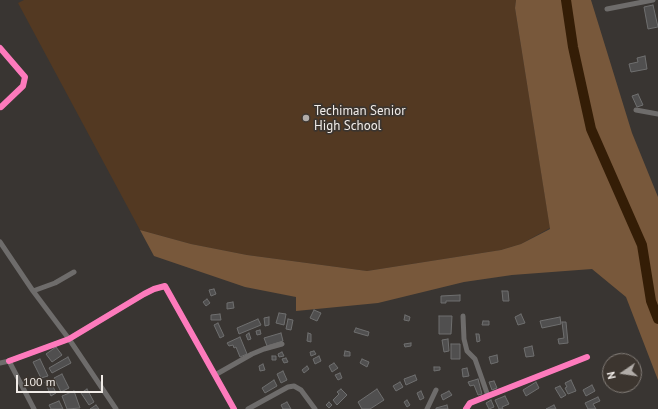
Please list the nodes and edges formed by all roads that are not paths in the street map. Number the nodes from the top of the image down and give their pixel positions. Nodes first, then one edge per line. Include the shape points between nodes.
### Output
1 (653, 0) edge
2 (607, 10) dead end
3 (0, 48) edge
4 (1, 107) edge
5 (636, 110) dead end
6 (658, 114) edge
7 (1, 245) edge
8 (74, 272) dead end
9 (32, 291) junction
10 (463, 316) dead end
11 (69, 339) junction
12 (282, 344) dead end
13 (587, 357) dead end
14 (9, 362) junction
15 (0, 363) edge
16 (215, 375) junction
17 (436, 390) dead end
18 (488, 396) junction
19 (34, 409) edge
20 (116, 409) edge
21 (234, 409) edge
22 (248, 409) edge
23 (315, 409) edge
24 (427, 409) edge
25 (466, 409) edge

1 - 2 street
3 - 4 street via 25,77 23,86
5 - 6 street
7 - 9 street
8 - 9 street via 55,283
9 - 11 street
10 - 18 street via 467,351 475,359
11 - 14 street
11 - 16 street via 144,294 165,286
11 - 20 street
12 - 16 street via 264,348
13 - 18 street
14 - 15 street
14 - 19 street
16 - 21 street
17 - 24 street
18 - 25 street via 470,403
22 - 23 street via 294,386 301,390

